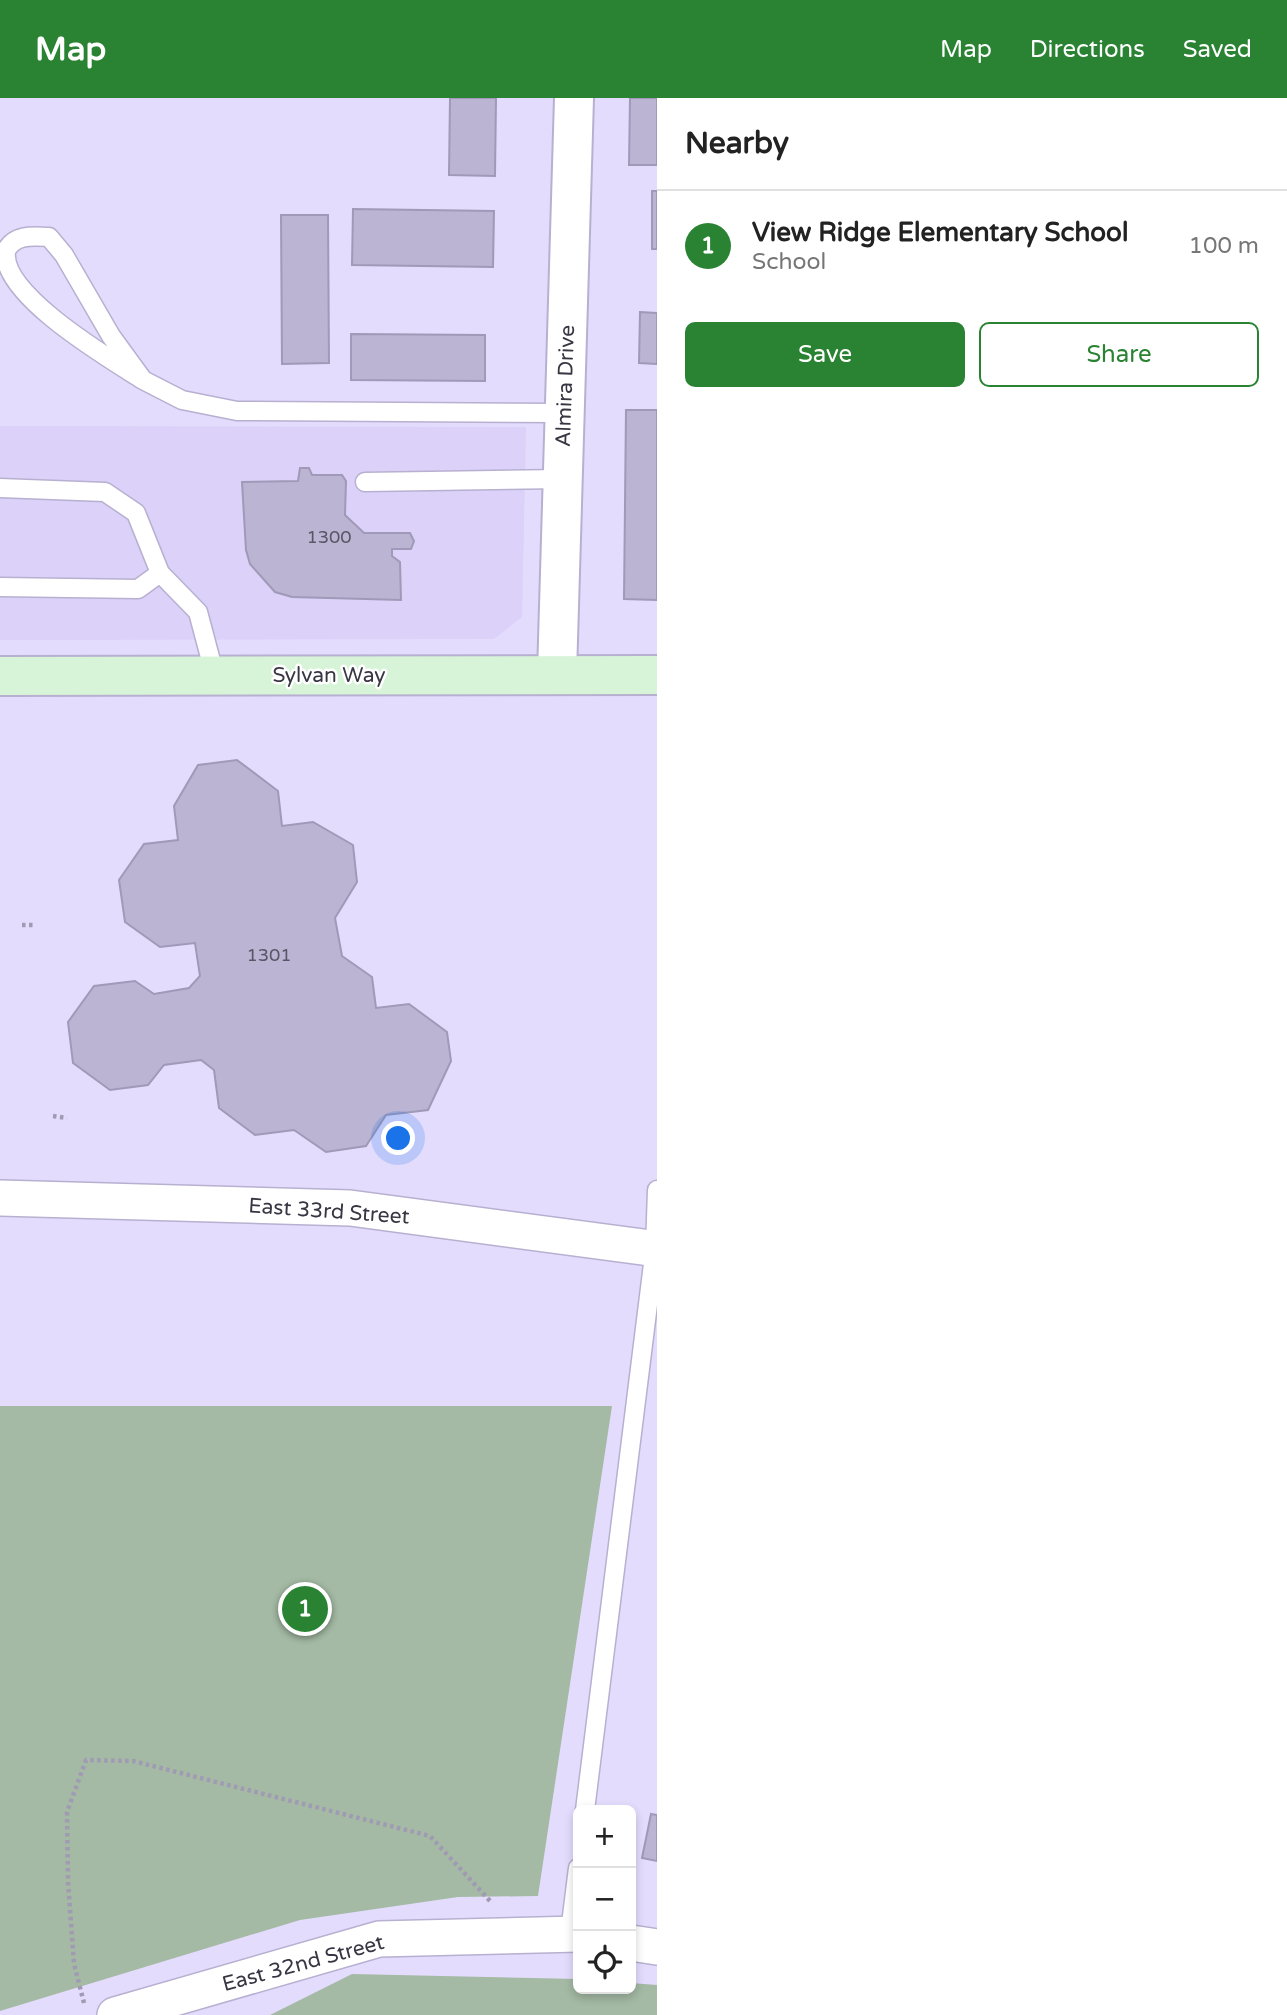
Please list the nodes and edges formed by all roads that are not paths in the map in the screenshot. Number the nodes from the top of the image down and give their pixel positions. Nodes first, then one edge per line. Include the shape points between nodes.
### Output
1 (573, 98) edge
2 (143, 380) junction
3 (565, 413) junction
4 (563, 480) junction
5 (365, 482) dead end
6 (0, 488) edge
7 (160, 572) junction
8 (0, 587) edge
9 (557, 674) junction
10 (657, 675) edge
11 (0, 676) edge
12 (215, 676) junction
13 (657, 1190) edge
14 (0, 1198) edge
15 (656, 1248) edge
16 (586, 1805) edge
17 (573, 1933) edge
18 (636, 1943) edge
19 (657, 1947) edge
20 (115, 2015) edge

1 - 3 street, Almira Drive
2 - 2 lane via 49,237 25,236 9,244 3,257 4,274 13,290 36,312
2 - 3 lane via 182,400 237,411
3 - 4 street, Almira Drive
4 - 5 lane
4 - 9 street, Almira Drive
6 - 7 lane via 105,492 136,513
7 - 8 lane via 138,589
7 - 12 lane via 198,612
9 - 10 main road, Sylvan Way
9 - 12 main road, Sylvan Way
11 - 12 main road, Sylvan Way
13 - 15 lane
14 - 15 street, East 33rd Street via 349,1208
15 - 16 lane
17 - 20 street, East 32nd Street via 379,1939
18 - 19 street

